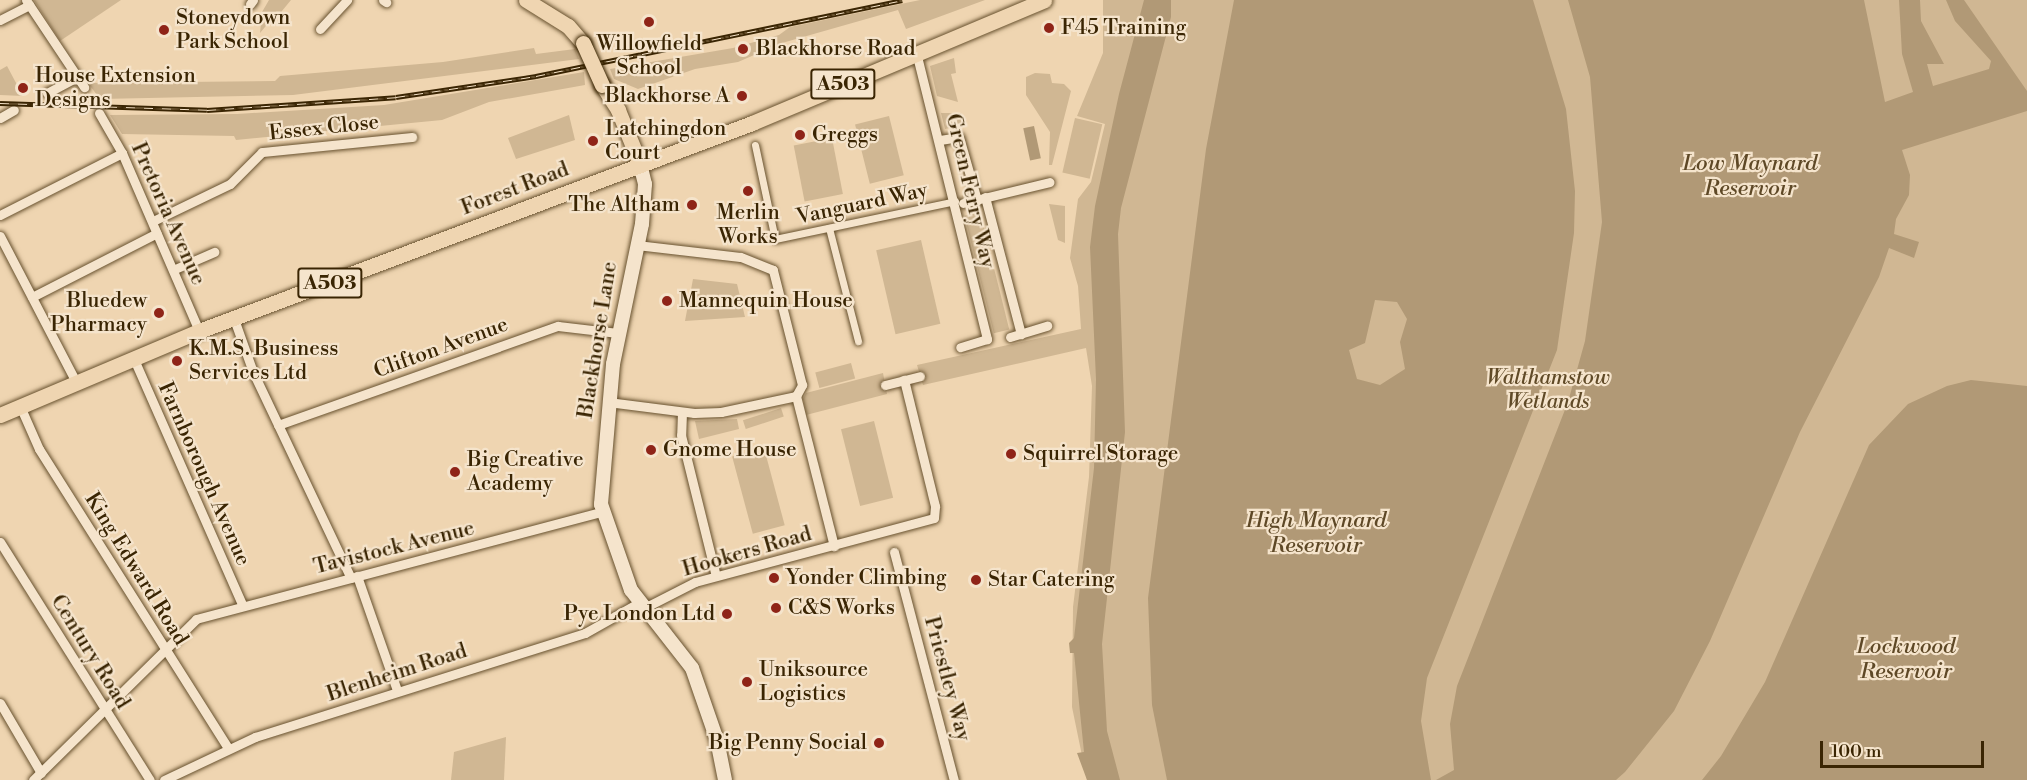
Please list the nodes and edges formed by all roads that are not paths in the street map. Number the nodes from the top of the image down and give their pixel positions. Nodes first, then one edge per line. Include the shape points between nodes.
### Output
1 (347, 0) edge
2 (526, 0) edge
3 (1044, 0) edge
4 (27, 3) edge
5 (0, 20) edge
6 (320, 29) dead end
7 (916, 52) junction
8 (77, 77) junction
9 (84, 87) dead end
10 (47, 93) dead end
11 (14, 110) dead end
12 (99, 113) dead end
13 (0, 118) edge
14 (412, 137) dead end
15 (940, 140) junction
16 (755, 145) dead end
17 (122, 153) junction
18 (640, 164) junction
19 (1050, 183) dead end
20 (981, 198) junction
21 (959, 202) junction
22 (0, 215) edge
23 (153, 221) junction
24 (829, 228) junction
25 (157, 233) junction
26 (0, 236) edge
27 (637, 245) junction
28 (214, 252) dead end
29 (175, 269) junction
30 (32, 297) junction
31 (234, 319) junction
32 (1047, 326) dead end
33 (199, 331) junction
34 (618, 333) junction
35 (1021, 334) junction
36 (1010, 337) dead end
37 (858, 341) dead end
38 (960, 347) dead end
39 (133, 357) junction
40 (920, 376) dead end
41 (904, 380) junction
42 (76, 382) junction
43 (885, 385) dead end
44 (796, 396) junction
45 (608, 402) junction
46 (20, 406) junction
47 (682, 412) junction
48 (0, 415) edge
49 (278, 425) junction
50 (602, 512) junction
51 (0, 542) edge
52 (834, 546) junction
53 (894, 552) dead end
54 (716, 576) junction
55 (354, 577) junction
56 (643, 604) junction
57 (243, 606) junction
58 (165, 649) junction
59 (397, 690) junction
60 (0, 703) edge
61 (104, 709) junction
62 (228, 748) junction
63 (41, 773) junction
64 (33, 780) edge
65 (150, 780) edge
66 (164, 780) edge
67 (725, 780) edge
68 (954, 780) edge

1 - 6 street
2 - 18 main road, bridge via 568,26 583,43 618,110
3 - 7 main road, Forest Road / A503
4 - 5 street
4 - 8 street
7 - 15 street, Green Ferry Way
7 - 18 main road, Forest Road / A503 via 752,123
8 - 9 street
8 - 10 street
11 - 13 street
12 - 17 street, Pretoria Avenue
14 - 23 street, Essex Close via 262,152 230,184
15 - 20 street via 959,137
15 - 21 street, Green Ferry Way
16 - 24 street, Vanguard Way via 775,239
17 - 22 street
17 - 23 street, Pretoria Avenue
18 - 27 main road, Blackhorse Lane via 645,188
18 - 31 main road, Forest Road / A503
19 - 20 street
20 - 21 street
20 - 35 street
21 - 24 street, Vanguard Way
21 - 38 street, Green Ferry Way via 987,339
23 - 25 street, Pretoria Avenue
24 - 37 street
25 - 29 street, Pretoria Avenue
25 - 30 street
26 - 30 street
27 - 34 main road, Blackhorse Lane
27 - 44 street via 740,257 773,270 802,377
28 - 29 street
29 - 33 street, Pretoria Avenue
30 - 42 street
31 - 33 main road, Forest Road / A503
31 - 49 street
32 - 35 street
33 - 39 main road, Forest Road / A503
34 - 45 main road, Blackhorse Lane
34 - 49 street, Clifton Avenue via 558,326
35 - 36 street
39 - 42 main road, Forest Road / A503
39 - 57 street, Farnborough Avenue
40 - 41 street
41 - 43 street
41 - 52 street, Hookers Road via 936,512 928,520
42 - 46 main road, Forest Road / A503
44 - 47 street via 738,410
44 - 52 street
45 - 47 street
45 - 50 main road, Blackhorse Lane
46 - 48 main road, Forest Road / A503
46 - 58 street, King Edward Road via 39,449
47 - 54 street via 681,435
49 - 55 street
50 - 55 street, Tavistock Avenue
50 - 56 main road, Blackhorse Lane via 618,561
51 - 61 street, Century Road
52 - 54 street, Hookers Road
53 - 68 street, Priestley Way
54 - 56 street, Hookers Road
55 - 57 street, Tavistock Avenue
55 - 59 street
56 - 59 street, Blenheim Road via 585,633
56 - 67 main road, Blackhorse Lane via 692,668 717,740
57 - 58 street, Tavistock Avenue via 196,619
58 - 61 street
58 - 62 street, King Edward Road
59 - 62 street, Blenheim Road
60 - 63 street
61 - 63 street
61 - 65 street, Century Road
62 - 66 street, Blenheim Road
63 - 64 street

